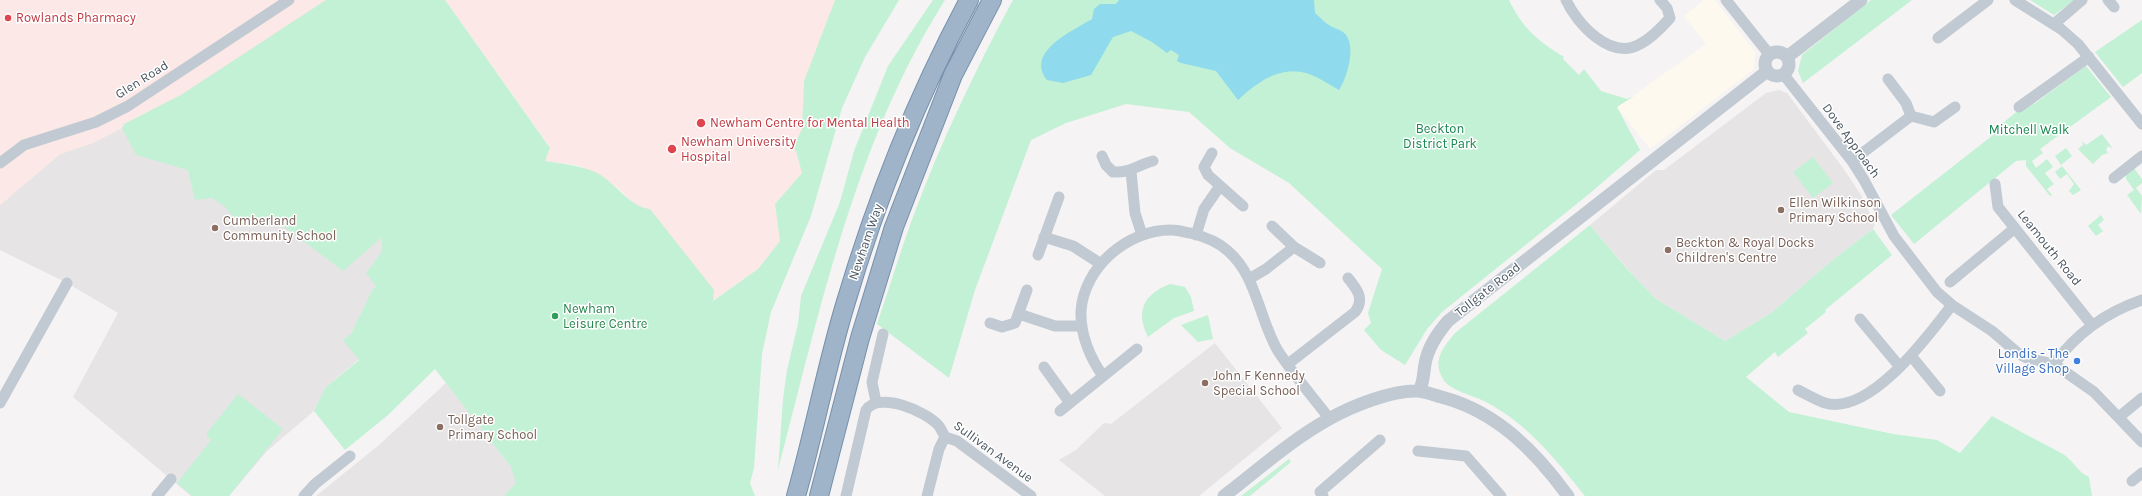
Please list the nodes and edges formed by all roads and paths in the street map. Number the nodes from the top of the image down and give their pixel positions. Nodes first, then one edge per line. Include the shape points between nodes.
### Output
1 (289, 0) edge
2 (969, 0) edge
3 (992, 0) edge
4 (1566, 0) edge
5 (1660, 0) edge
6 (1726, 0) edge
7 (1861, 0) edge
8 (1988, 0) edge
9 (2015, 0) edge
10 (2082, 0) edge
11 (2054, 24) junction
12 (1938, 38) dead end
13 (1769, 54) junction
14 (1787, 57) junction
15 (2089, 57) junction
16 (1766, 72) junction
17 (1784, 75) junction
18 (1888, 79) dead end
19 (1954, 106) dead end
20 (2019, 107) dead end
21 (1910, 116) junction
22 (2142, 124) edge
23 (1212, 153) dead end
24 (1102, 156) dead end
25 (2142, 156) edge
26 (1153, 161) dead end
27 (1852, 161) junction
28 (0, 163) edge
29 (1131, 171) junction
30 (2114, 178) dead end
31 (1995, 184) dead end
32 (1220, 186) junction
33 (1059, 197) dead end
34 (1243, 206) dead end
35 (1272, 226) dead end
36 (2015, 228) junction
37 (1196, 234) junction
38 (1142, 235) junction
39 (1044, 237) junction
40 (1294, 247) junction
41 (1038, 255) dead end
42 (1320, 263) dead end
43 (1101, 264) junction
44 (1348, 278) dead end
45 (1249, 280) junction
46 (1950, 282) dead end
47 (67, 284) dead end
48 (1027, 290) dead end
49 (2142, 300) edge
50 (1952, 306) junction
51 (1019, 314) junction
52 (1860, 319) dead end
53 (990, 323) dead end
54 (2092, 325) junction
55 (1082, 326) junction
56 (883, 334) dead end
57 (1137, 349) dead end
58 (1912, 357) junction
59 (1288, 364) junction
60 (2054, 364) junction
61 (1044, 367) dead end
62 (1900, 367) junction
63 (1103, 376) junction
64 (1798, 390) dead end
65 (1419, 391) junction
66 (1940, 391) dead end
67 (2142, 398) edge
68 (876, 402) junction
69 (0, 403) edge
70 (1070, 403) junction
71 (1060, 411) dead end
72 (2119, 417) junction
73 (1329, 418) junction
74 (945, 437) junction
75 (1380, 440) dead end
76 (2142, 442) edge
77 (1418, 451) dead end
78 (350, 456) dead end
79 (804, 468) junction
80 (2142, 473) edge
81 (171, 479) dead end
82 (2132, 481) dead end
83 (820, 493) edge
84 (1495, 494) edge
85 (157, 496) edge
86 (304, 496) edge
87 (791, 496) edge
88 (796, 496) edge
89 (846, 496) edge
90 (928, 496) edge
91 (1031, 496) edge
92 (1224, 496) edge
93 (1323, 496) edge
94 (1568, 496) edge

1 - 28 street, Glen Road via 128,106 96,122 24,145
2 - 79 highway, Newham Way via 948,38 917,106 872,224 845,305
3 - 83 highway, Newham Way via 954,75 894,227 860,338
4 - 5 street via 1595,37 1616,48 1628,48 1640,45 1670,19 1667,8
6 - 13 street
7 - 14 street
8 - 12 street
9 - 11 street
10 - 11 street
11 - 15 street
13 - 14 street via 1782,53
13 - 16 street via 1765,59
14 - 17 street via 1788,70
15 - 20 street
15 - 22 street
16 - 17 street via 1771,76
16 - 65 street, Tollgate Road via 1448,321 1428,351 1424,366 1424,382
17 - 27 street, Dove Approach
18 - 21 street via 1906,103
19 - 21 street via 1934,122
21 - 27 street
23 - 32 street via 1204,167 1208,175
24 - 29 street via 1113,172
25 - 30 street
26 - 29 street via 1140,164
27 - 50 street, Dove Approach via 1902,247 1937,292
29 - 38 street via 1135,214
31 - 36 street, Leamouth Road via 1998,207
32 - 34 street
32 - 37 street via 1204,209
33 - 39 street
35 - 40 street
36 - 46 street
36 - 54 street, Leamouth Road
37 - 38 street via 1173,230
37 - 45 street via 1228,251
38 - 43 street via 1122,245
39 - 41 street
39 - 43 street via 1073,246
40 - 42 street
40 - 45 street
43 - 55 street via 1085,294
44 - 59 street via 1361,299 1355,312
45 - 59 street via 1268,331
47 - 69 street
48 - 51 street
49 - 54 street
50 - 58 street
50 - 60 street, Dove Approach via 2027,358
51 - 53 street via 1015,323 1008,326
51 - 55 street via 1055,326
52 - 62 street
54 - 60 street via 2069,345
55 - 63 street via 1088,350
56 - 68 street via 872,382
57 - 63 street
58 - 62 street
58 - 66 street
59 - 73 street
60 - 72 street via 2094,392
61 - 70 street
62 - 64 street via 1864,397 1841,404 1825,403
63 - 70 street
65 - 73 street via 1360,404
65 - 94 street via 1461,403 1486,414 1529,449
67 - 72 street
68 - 74 street, Sullivan Avenue via 910,407 922,413 939,426
68 - 89 street via 866,410
70 - 71 street
72 - 76 street
73 - 92 street
74 - 90 street via 939,449
74 - 91 street, Sullivan Avenue via 957,441
75 - 93 street via 1320,492
77 - 84 street via 1466,456
78 - 86 street
79 - 87 highway
79 - 88 highway, Newham Way
80 - 82 street
81 - 85 street

